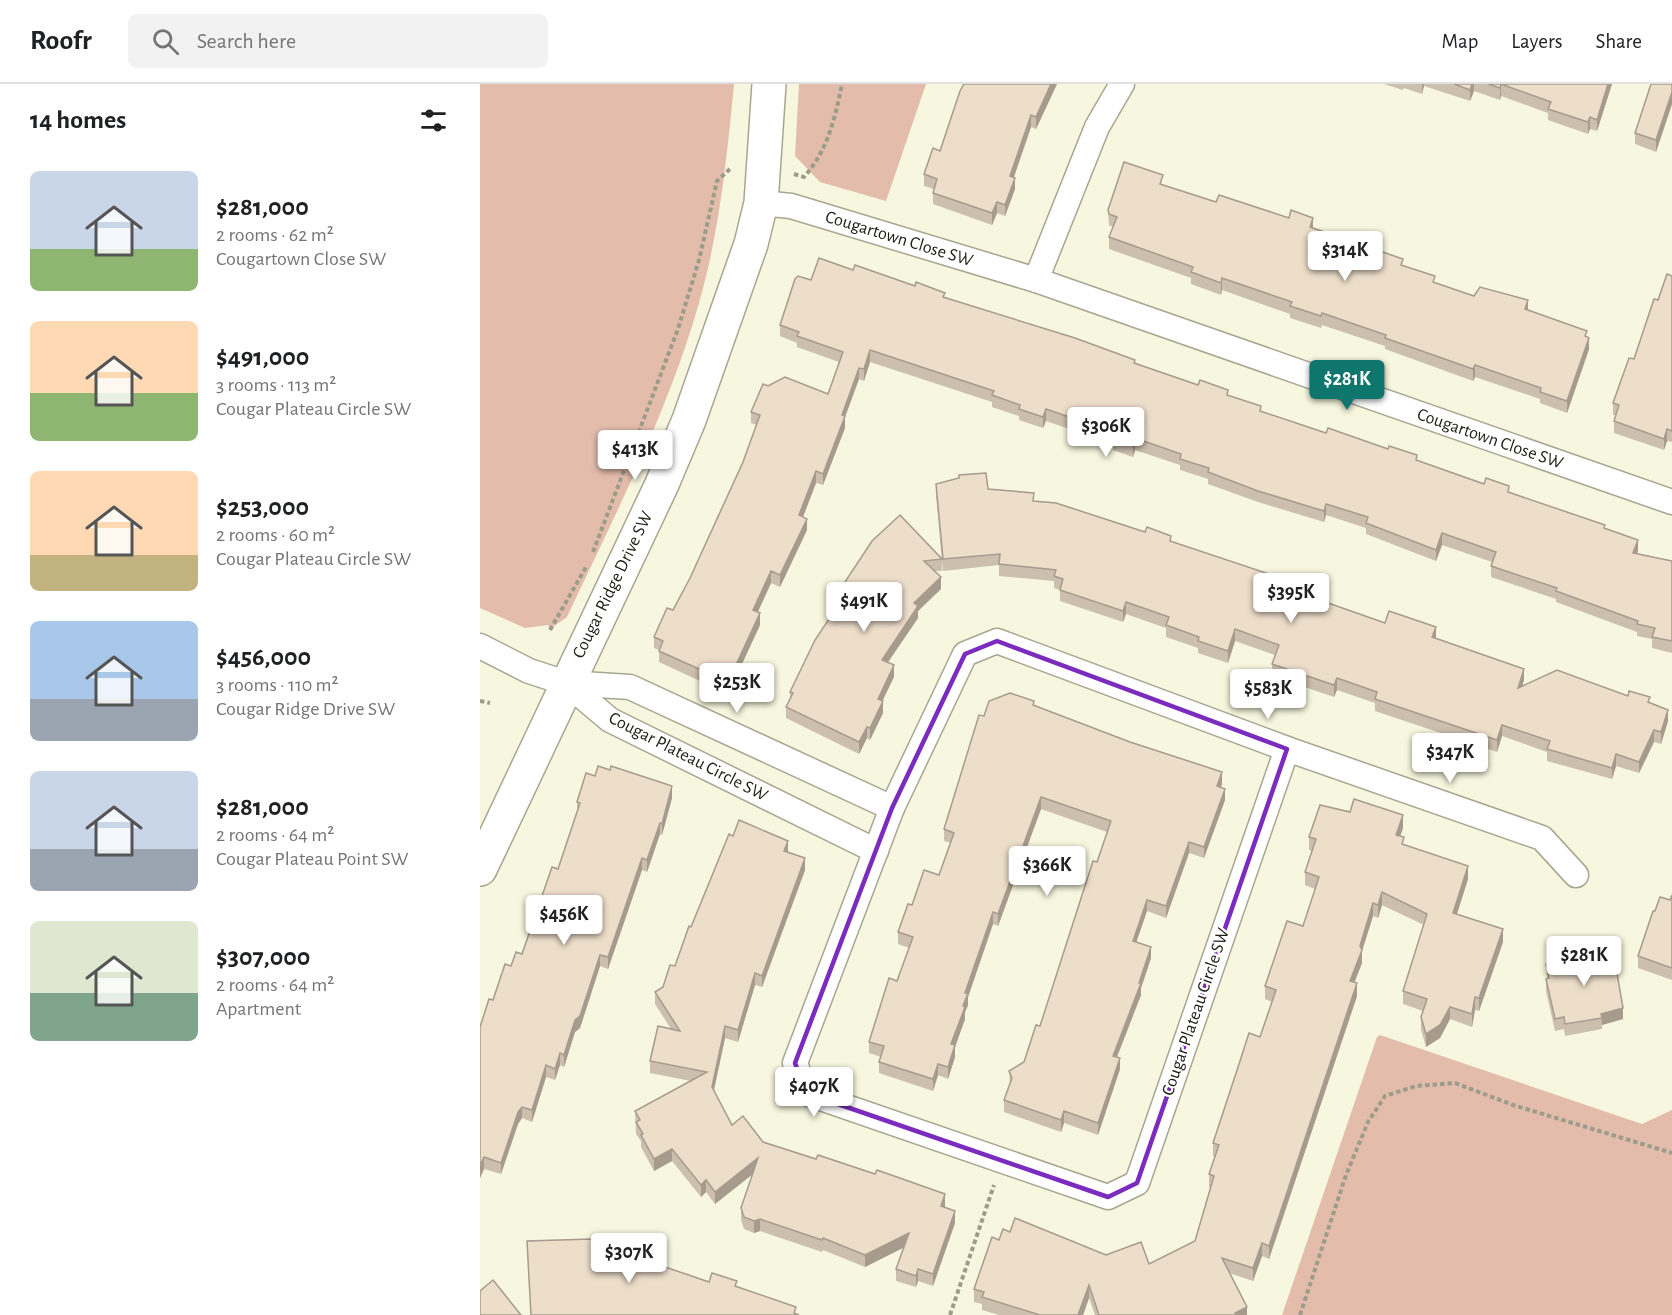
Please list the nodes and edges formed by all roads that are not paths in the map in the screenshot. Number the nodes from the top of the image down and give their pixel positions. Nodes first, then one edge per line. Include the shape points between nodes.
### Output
1 (769, 84) edge
2 (1122, 84) edge
3 (761, 203) junction
4 (1036, 280) junction
5 (1672, 502) edge
6 (480, 646) edge
7 (566, 683) junction
8 (1287, 749) junction
9 (892, 808) junction
10 (876, 851) junction
11 (480, 868) edge
12 (1576, 875) dead end

1 - 3 street, Cougar Ridge Drive SW
2 - 4 street via 1097,127
3 - 4 street, Cougartown Close SW via 791,206
3 - 7 street, Cougar Ridge Drive SW via 751,244 689,420
4 - 5 street, Cougartown Close SW
6 - 7 street via 530,671
7 - 9 street, Cougar Plateau Circle SW via 630,687
7 - 10 street, Cougar Plateau Circle SW via 610,720
7 - 11 street, Cougar Ridge Drive SW
8 - 9 street, Cougar Plateau Circle SW via 997,641 965,654
8 - 10 street, Cougar Plateau Circle SW via 1137,1183 1108,1197 806,1093 795,1063
8 - 12 street via 1542,838
9 - 10 street, Cougar Plateau Circle SW

